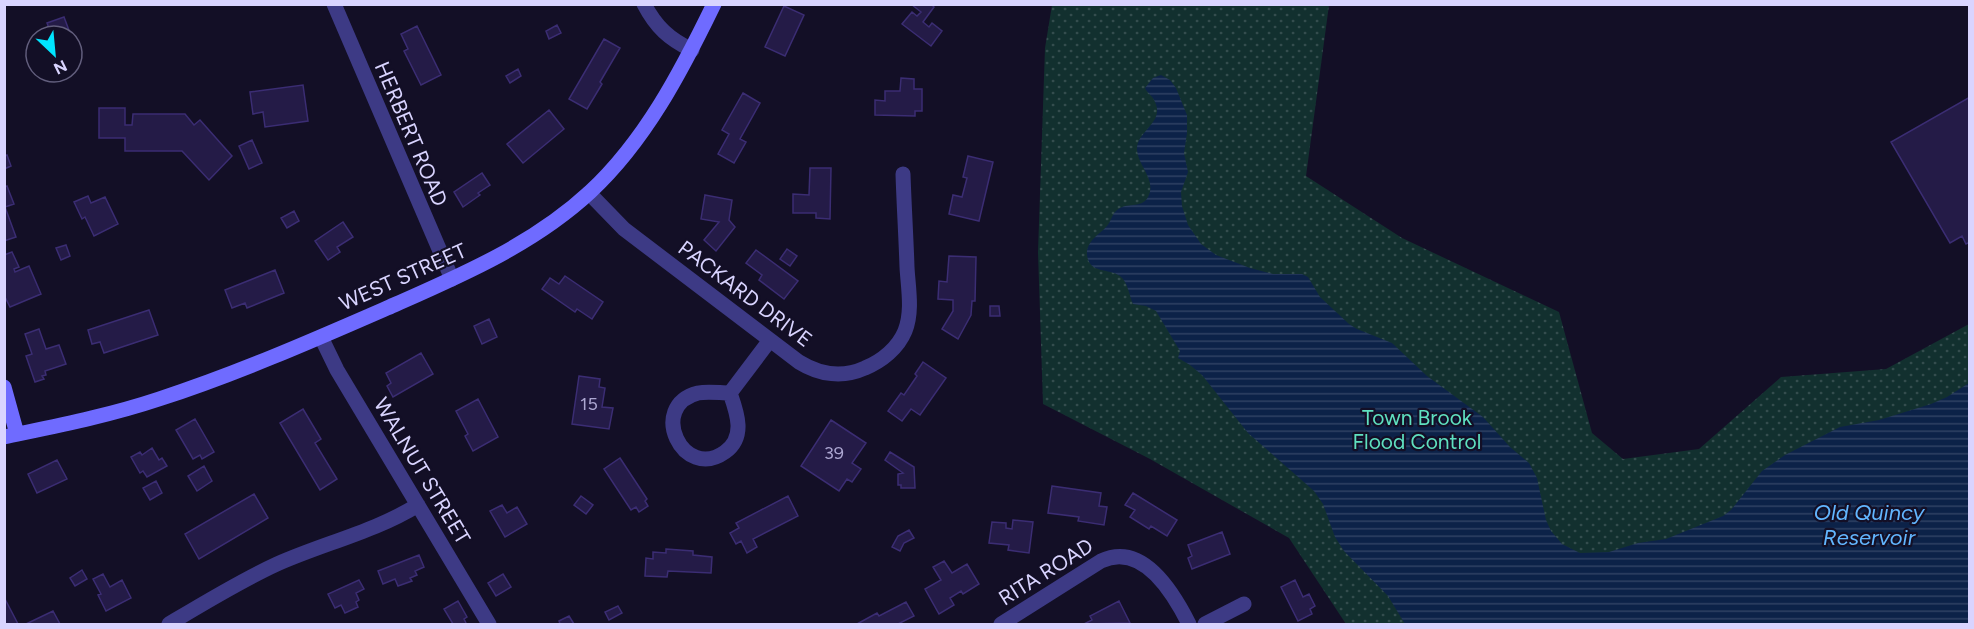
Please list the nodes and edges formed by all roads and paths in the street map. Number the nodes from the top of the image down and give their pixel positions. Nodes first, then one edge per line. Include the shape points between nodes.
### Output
1 (334, 4) edge
2 (644, 4) edge
3 (714, 4) edge
4 (692, 50) junction
5 (903, 174) dead end
6 (589, 193) junction
7 (452, 279) junction
8 (321, 337) junction
9 (770, 340) junction
10 (4, 387) edge
11 (730, 393) junction
12 (11, 435) edge
13 (418, 505) junction
14 (1244, 604) dead end
15 (169, 624) edge
16 (489, 624) edge
17 (1001, 624) edge
18 (1189, 624) edge
19 (1205, 624) edge

1 - 7 street, HERBERT ROAD
2 - 4 street via 659,28
3 - 4 street, WEST STREET
4 - 6 street, WEST STREET via 640,133
5 - 9 street, PACKARD DRIVE via 909,312 905,332 893,349 862,370 834,374 807,367
6 - 7 street, WEST STREET via 528,237
6 - 9 street, PACKARD DRIVE via 624,229
7 - 8 street, WEST STREET
8 - 12 street, WEST STREET via 157,400
8 - 13 street, WALNUT STREET
9 - 11 street
10 - 12 street
11 - 11 street via 697,393 680,405 674,415 674,433 688,453 712,458 732,445 739,427
13 - 15 street via 375,527 277,564
13 - 16 street, WALNUT STREET
14 - 19 street
17 - 18 street, RITA ROAD via 1101,561 1116,556 1132,559 1156,574

